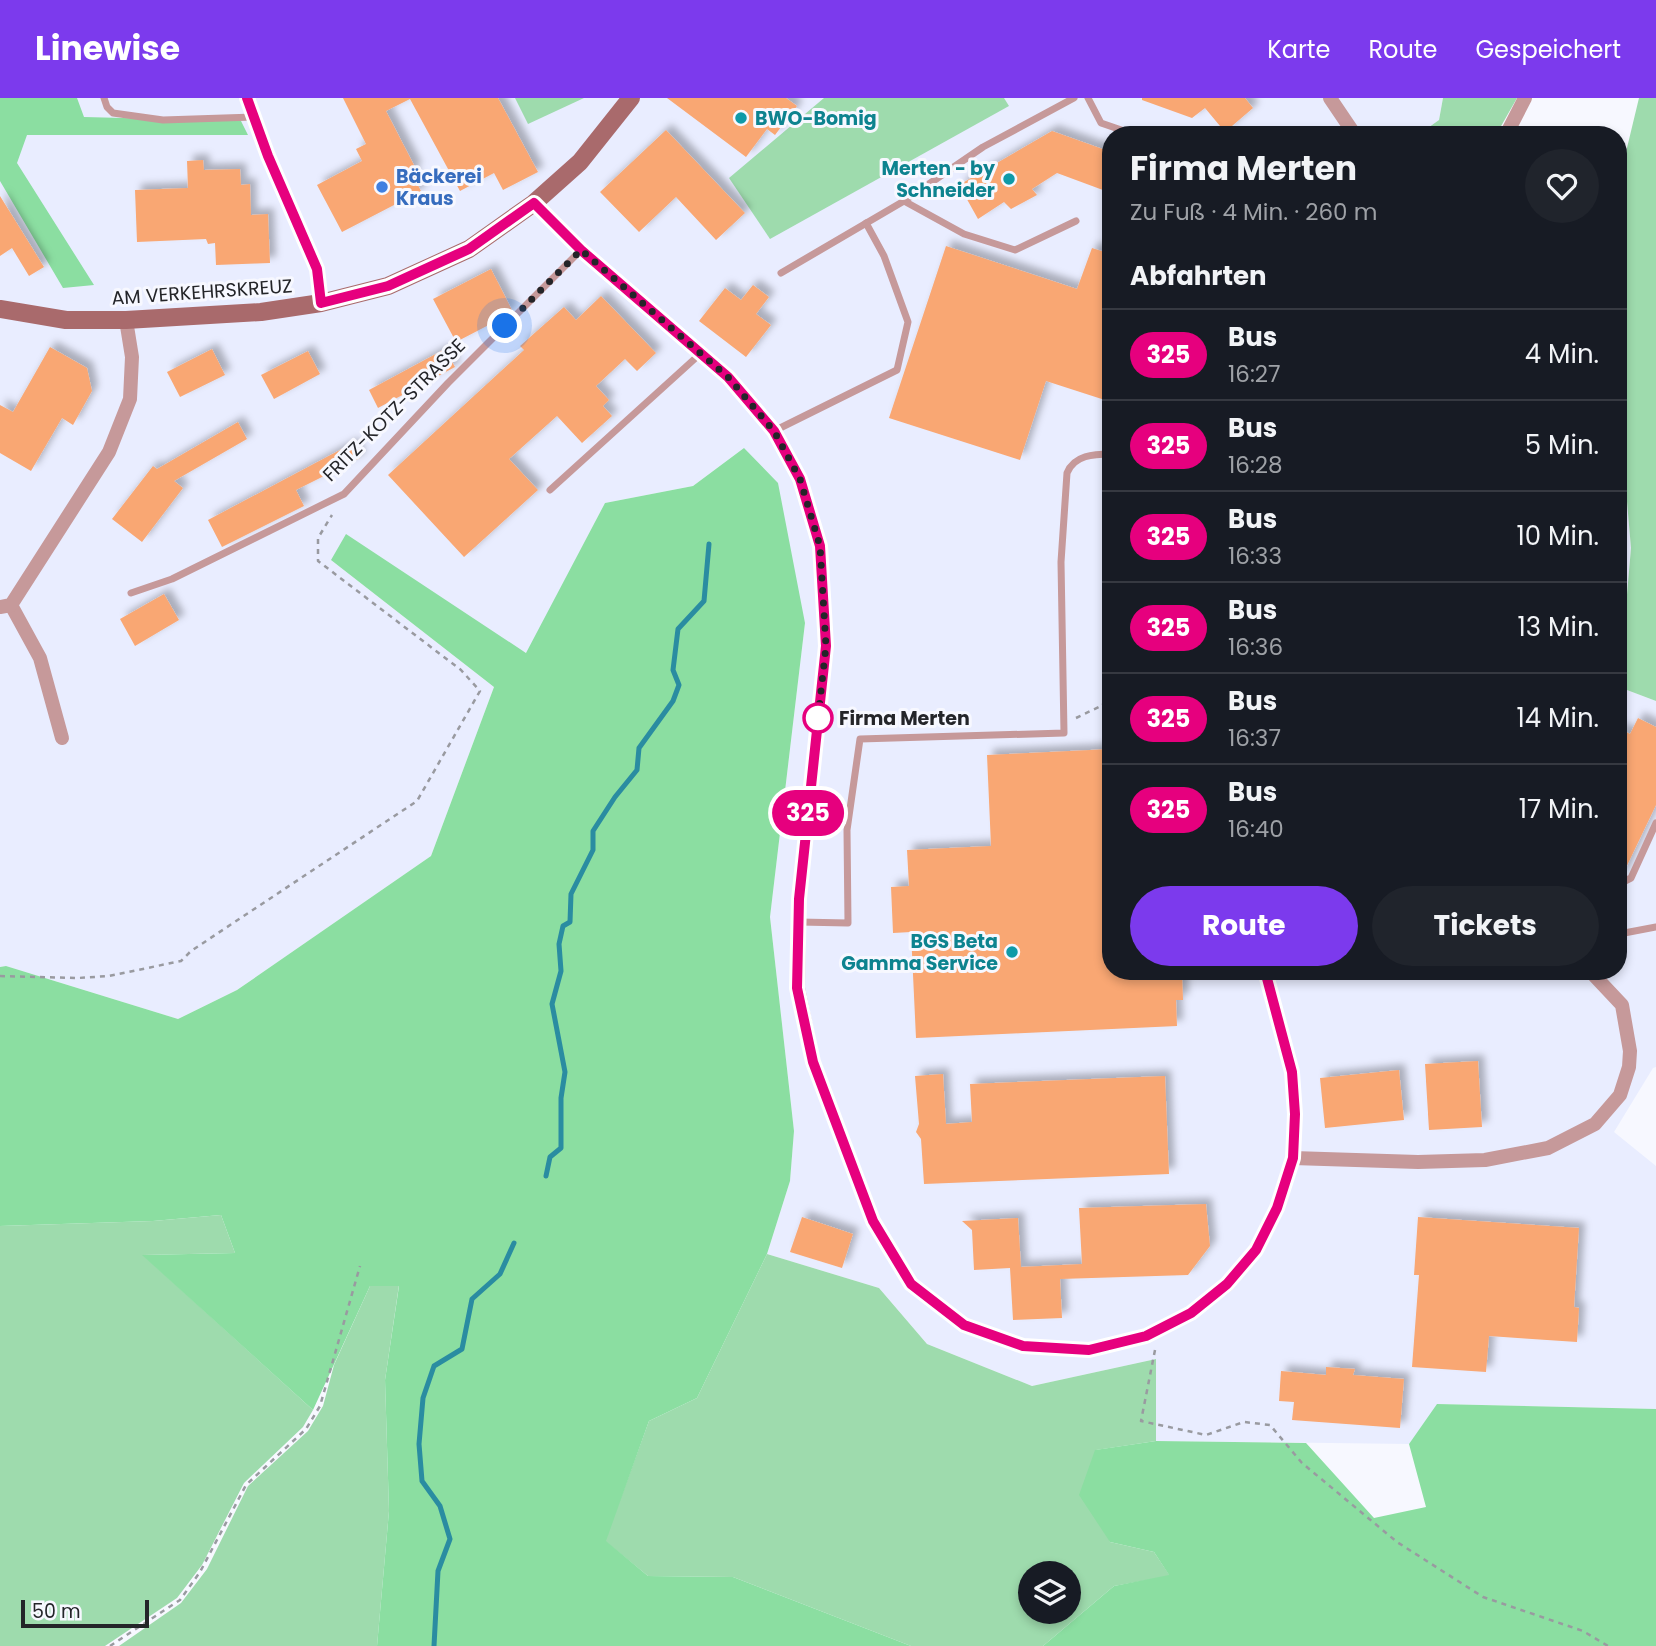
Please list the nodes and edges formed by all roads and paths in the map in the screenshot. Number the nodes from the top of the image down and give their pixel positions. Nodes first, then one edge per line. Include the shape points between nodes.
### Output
1 (104, 98) edge
2 (247, 98) edge
3 (631, 98) edge
4 (1074, 98) edge
5 (1088, 98) edge
6 (1330, 98) edge
7 (1525, 98) edge
8 (254, 117) junction
9 (1110, 126) edge
10 (1349, 126) edge
11 (1511, 126) edge
12 (904, 201) junction
13 (534, 203) junction
14 (1076, 221) dead end
15 (866, 223) junction
16 (581, 250) junction
17 (781, 273) dead end
18 (321, 303) junction
19 (0, 309) edge
20 (126, 320) junction
21 (700, 354) junction
22 (774, 431) junction
23 (1102, 454) edge
24 (550, 490) dead end
25 (344, 494) junction
26 (131, 593) dead end
27 (6, 606) edge
28 (1102, 706) edge
29 (1063, 721) junction
30 (62, 738) dead end
31 (1656, 823) edge
32 (1627, 880) edge
33 (799, 922) junction
34 (1656, 927) edge
35 (1627, 932) edge
36 (0, 976) edge
37 (1267, 980) edge
38 (1598, 980) edge
39 (1293, 1158) junction
40 (360, 1266) dead end
41 (1159, 1330) junction
42 (110, 1646) edge
43 (1608, 1646) edge

1 - 8 lane via 113,113 163,120
2 - 8 street
3 - 13 street, AM VERKEHRSKREUZ via 580,162
4 - 12 lane via 983,148
5 - 9 lane via 1101,123
6 - 10 street
7 - 11 street
8 - 18 street via 317,269
12 - 14 lane via 964,234 1015,250
12 - 15 lane
13 - 16 street
13 - 18 street, AM VERKEHRSKREUZ via 469,249 388,286
15 - 17 lane
15 - 22 lane via 884,256 908,322 897,370
16 - 21 street
16 - 25 lane, FRITZ-KOTZ-STRASSE
18 - 20 street, AM VERKEHRSKREUZ via 261,312
19 - 20 street, AM VERKEHRSKREUZ via 66,320
20 - 27 street via 132,357 130,399 109,452
21 - 22 street via 728,377
21 - 24 lane
22 - 33 street via 800,479 820,546 826,646
23 - 29 lane via 1081,458 1070,464 1067,473 1061,562
25 - 26 lane, FRITZ-KOTZ-STRASSE via 172,579
25 - 36 path via 318,538 318,561 461,670 480,691 417,801 181,961 108,976
27 - 30 street via 40,658
28 - 29 path
29 - 33 lane via 1063,733 860,739 847,830 848,923
31 - 32 lane
33 - 41 street via 797,988 813,1062 873,1221 911,1284 964,1325 1023,1346 1089,1350
34 - 35 lane
37 - 39 street via 1292,1072
38 - 39 street via 1622,1005 1630,1051 1620,1095 1595,1124 1548,1148 1485,1160
39 - 41 street via 1277,1208 1256,1250 1227,1284 1191,1313
40 - 42 path via 320,1406 306,1429 246,1485 201,1572 180,1600
41 - 43 path via 1141,1421 1206,1435 1244,1422 1270,1425 1302,1463 1397,1542 1483,1597 1583,1630

